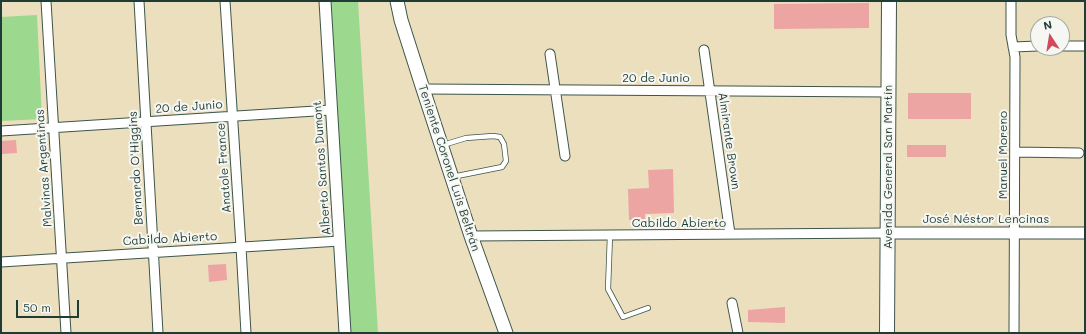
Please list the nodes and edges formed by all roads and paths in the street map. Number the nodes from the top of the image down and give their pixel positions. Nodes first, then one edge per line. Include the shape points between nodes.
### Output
1 (46, 1) edge
2 (139, 1) edge
3 (225, 1) edge
4 (325, 1) edge
5 (397, 1) edge
6 (889, 1) edge
7 (1011, 1) edge
8 (1030, 46) edge
9 (1070, 46) edge
10 (1085, 46) edge
11 (1013, 47) junction
12 (704, 50) dead end
13 (550, 54) dead end
14 (423, 89) junction
15 (555, 90) junction
16 (709, 91) junction
17 (888, 92) junction
18 (331, 110) junction
19 (233, 116) junction
20 (145, 122) junction
21 (53, 128) junction
22 (1, 131) edge
23 (442, 145) junction
24 (1015, 152) junction
25 (1079, 153) dead end
26 (565, 156) dead end
27 (452, 177) junction
28 (1015, 232) junction
29 (1085, 232) edge
30 (887, 233) junction
31 (730, 234) junction
32 (610, 235) junction
33 (471, 236) junction
34 (340, 241) junction
35 (242, 247) junction
36 (153, 252) junction
37 (62, 258) junction
38 (1, 262) edge
39 (732, 303) dead end
40 (648, 308) dead end
41 (66, 333) edge
42 (158, 333) edge
43 (246, 333) edge
44 (345, 333) edge
45 (506, 333) edge
46 (738, 333) edge
47 (887, 333) edge
48 (1014, 333) edge

1 - 21 street, Malvinas Argentinas
2 - 20 street, Bernardo O'Higgins
3 - 19 street, Anatole France
4 - 18 street, Alberto Santos Dumont
5 - 14 main road, Teniente Coronel Luis Beltrán
6 - 17 main road, Avenida General San Martín
7 - 11 street, Manuel Moreno
8 - 11 street
9 - 10 street
11 - 24 street, Manuel Moreno
12 - 16 street, Almirante Brown
13 - 15 street
14 - 15 street, 20 de Junio
14 - 23 main road, Teniente Coronel Luis Beltrán
15 - 16 street, 20 de Junio
15 - 26 street
16 - 17 street, 20 de Junio
16 - 31 street, Almirante Brown
17 - 30 main road, Avenida General San Martín
18 - 19 street, 20 de Junio
18 - 34 street, Alberto Santos Dumont
19 - 20 street, 20 de Junio
19 - 35 street, Anatole France
20 - 21 street, 20 de Junio
20 - 36 street, Bernardo O'Higgins
21 - 22 street, 20 de Junio
21 - 37 street, Malvinas Argentinas
23 - 27 main road, Teniente Coronel Luis Beltrán
23 - 27 lane via 466,138 493,136 500,137 504,144 506,161 502,167
24 - 25 street
24 - 28 street, Manuel Moreno
27 - 33 main road, Teniente Coronel Luis Beltrán
28 - 29 street, José Néstor Lencinas
28 - 30 street, José Néstor Lencinas
28 - 48 street, Manuel Moreno
30 - 31 street, Cabildo Abierto
30 - 47 main road, Avenida General San Martín
31 - 32 street, Cabildo Abierto
32 - 33 street, Cabildo Abierto
32 - 40 lane via 608,289 623,317
33 - 45 main road, Teniente Coronel Luis Beltrán
34 - 35 street, Cabildo Abierto
34 - 44 street, Alberto Santos Dumont
35 - 36 street, Cabildo Abierto
35 - 43 street, Anatole France
36 - 37 street, Cabildo Abierto
36 - 42 street, Bernardo O'Higgins
37 - 38 street, Cabildo Abierto
37 - 41 street, Malvinas Argentinas
39 - 46 street

